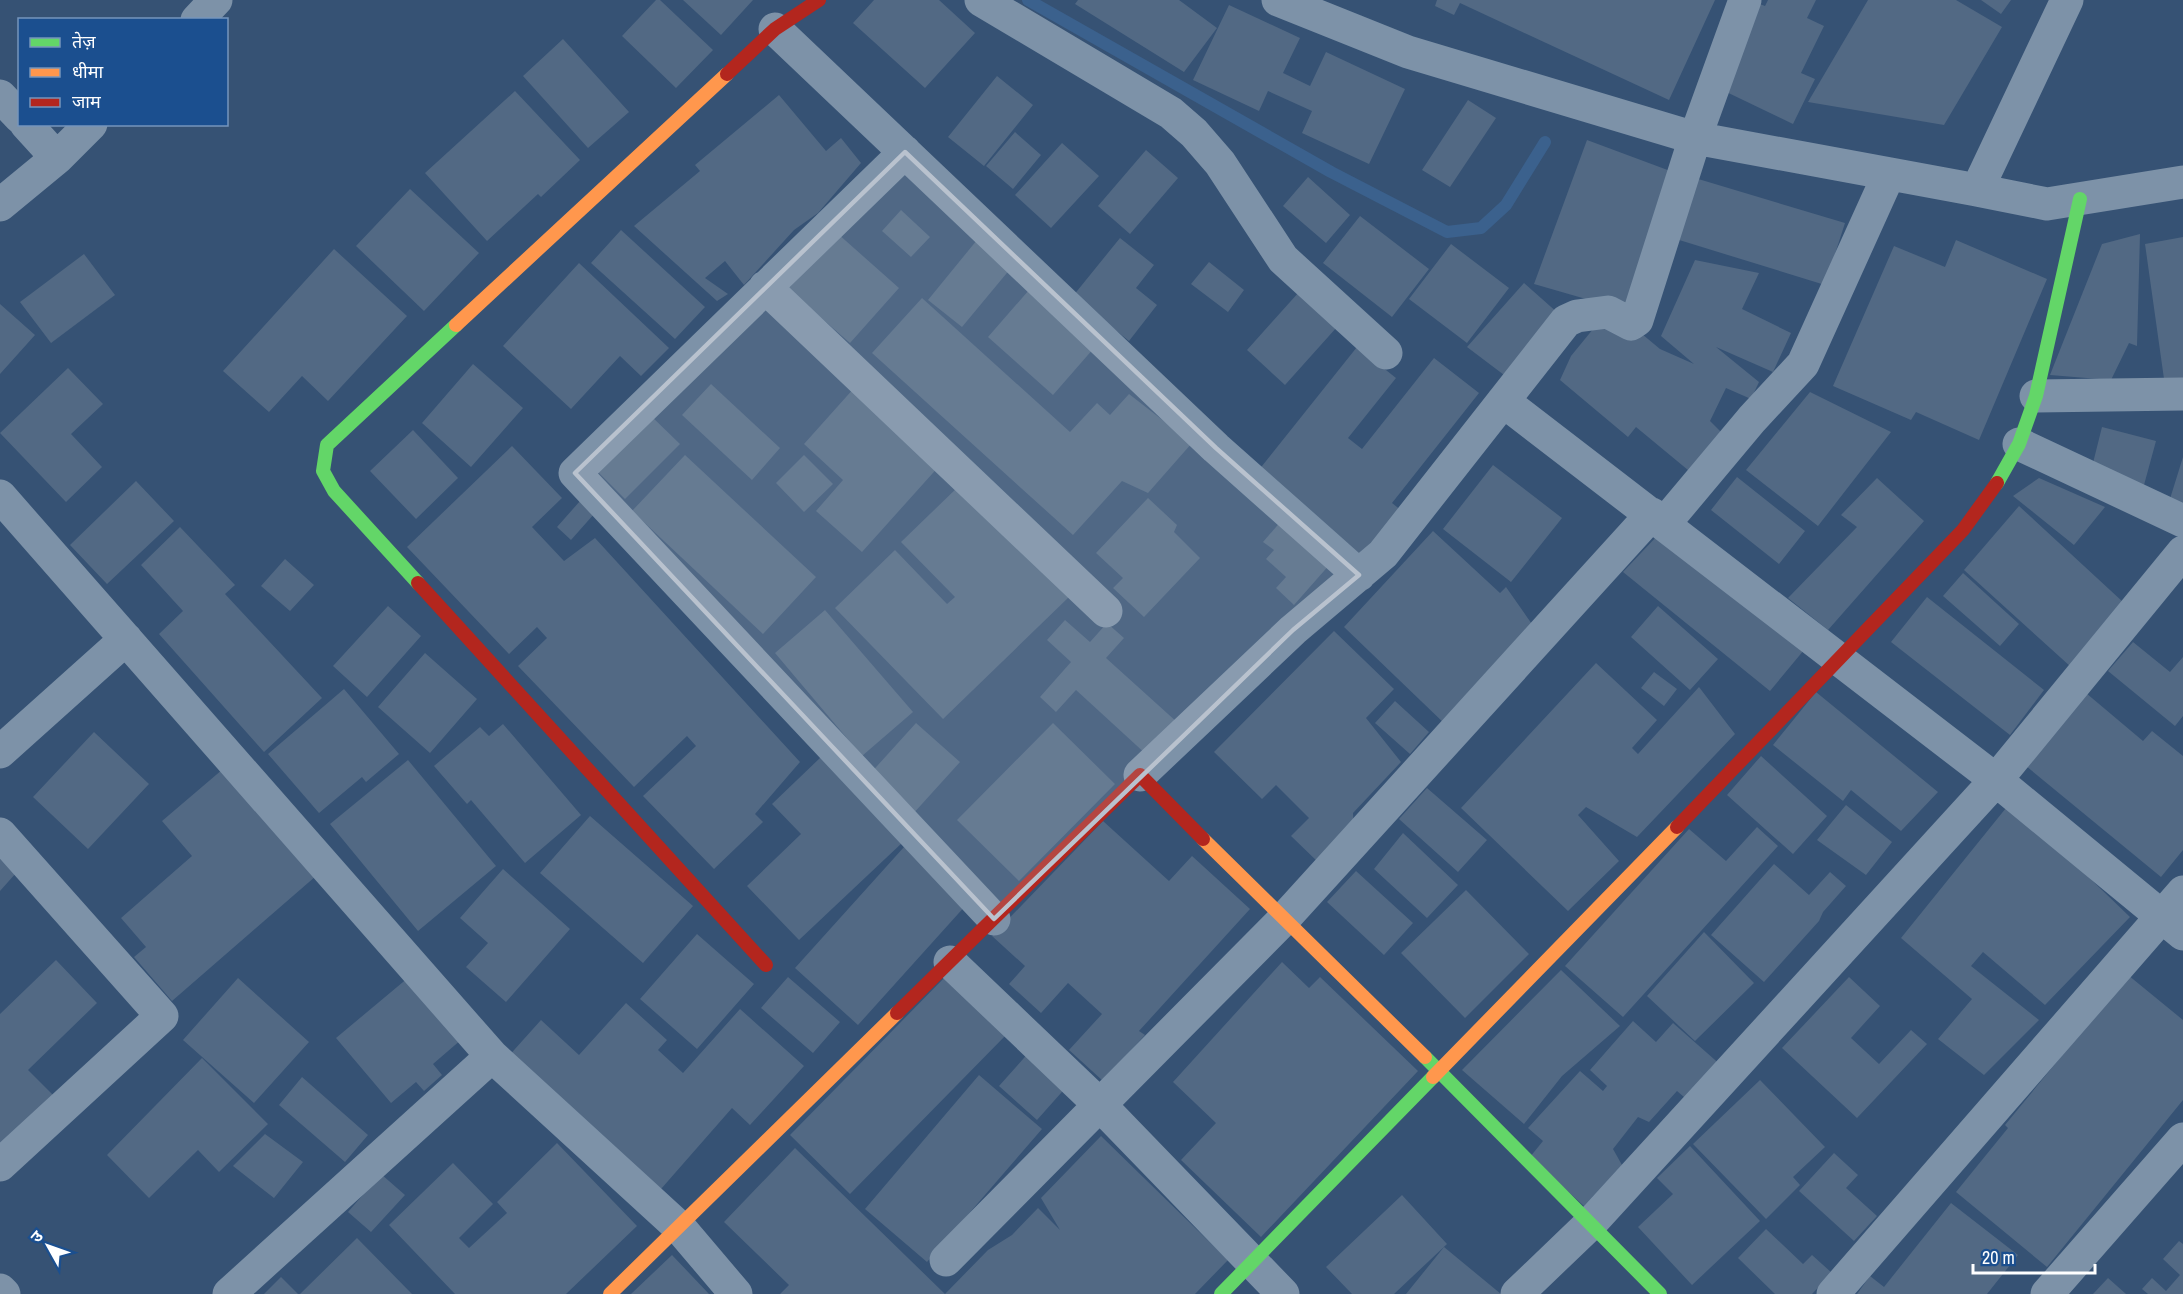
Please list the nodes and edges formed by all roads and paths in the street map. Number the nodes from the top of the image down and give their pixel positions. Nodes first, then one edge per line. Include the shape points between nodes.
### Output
1 (216, 0) edge
2 (819, 0) edge
3 (981, 0) edge
4 (1278, 0) edge
5 (1745, 0) edge
6 (2067, 0) edge
7 (199, 18) edge
8 (775, 29) junction
9 (0, 96) edge
10 (18, 115) edge
11 (28, 126) edge
12 (89, 126) edge
13 (1695, 138) junction
14 (905, 152) junction
15 (57, 158) junction
16 (1889, 174) junction
17 (2183, 182) edge
18 (1977, 190) junction
19 (2080, 199) junction
20 (0, 205) edge
21 (765, 287) junction
22 (1386, 352) dead end
23 (2183, 394) edge
24 (2036, 396) junction
25 (1503, 401) junction
26 (2019, 444) junction
27 (0, 496) edge
28 (1658, 519) junction
29 (2183, 521) edge
30 (2183, 552) edge
31 (1359, 574) junction
32 (1106, 612) dead end
33 (126, 639) junction
34 (1841, 660) junction
35 (0, 752) edge
36 (1140, 775) junction
37 (1996, 780) junction
38 (0, 834) edge
39 (2183, 892) edge
40 (994, 919) junction
41 (1283, 920) junction
42 (2173, 926) edge
43 (950, 962) junction
44 (766, 965) dead end
45 (492, 1056) junction
46 (1441, 1071) junction
47 (1100, 1105) junction
48 (2183, 1139) edge
49 (0, 1165) edge
50 (1590, 1224) junction
51 (680, 1228) junction
52 (946, 1260) dead end
53 (1251, 1263) junction
54 (0, 1290) edge
55 (4, 1294) edge
56 (229, 1294) edge
57 (610, 1294) edge
58 (736, 1294) edge
59 (1221, 1294) edge
60 (1284, 1294) edge
61 (1517, 1294) edge
62 (1660, 1294) edge
63 (1833, 1294) edge
64 (2047, 1294) edge

1 - 7 street
2 - 8 street
3 - 22 street via 1124,83 1179,120 1220,163 1283,259
4 - 13 street via 1408,52
5 - 13 street
6 - 18 street
8 - 14 street
8 - 44 street via 327,445 322,471 334,491
9 - 10 street
11 - 15 street
12 - 15 street
13 - 16 street
13 - 25 street via 1637,320 1631,324 1608,312 1566,321
14 - 21 street
14 - 31 street via 1216,448
15 - 20 street
16 - 18 street
16 - 28 street via 1803,364
17 - 19 street
18 - 19 street via 2047,204
19 - 24 street
21 - 32 street
21 - 40 street via 576,472
23 - 24 street
24 - 26 street
25 - 28 street
25 - 31 street via 1383,554
26 - 29 street
26 - 34 street via 1989,498 1963,530
27 - 33 street
28 - 34 street
28 - 41 street
30 - 37 street
31 - 36 street via 1293,630
33 - 35 street
33 - 45 street
34 - 37 street
34 - 46 street
36 - 40 street
36 - 41 street
37 - 42 street
37 - 50 street
38 - 49 street via 162,1016
39 - 42 street
40 - 43 street
41 - 46 street
41 - 47 street
42 - 63 street
43 - 47 street
43 - 51 street
45 - 51 street
45 - 56 street
46 - 50 street
46 - 53 street
47 - 52 street
47 - 53 street
48 - 64 street
50 - 61 street
50 - 62 street
51 - 57 street
51 - 58 street
53 - 59 street
53 - 60 street
54 - 55 street

